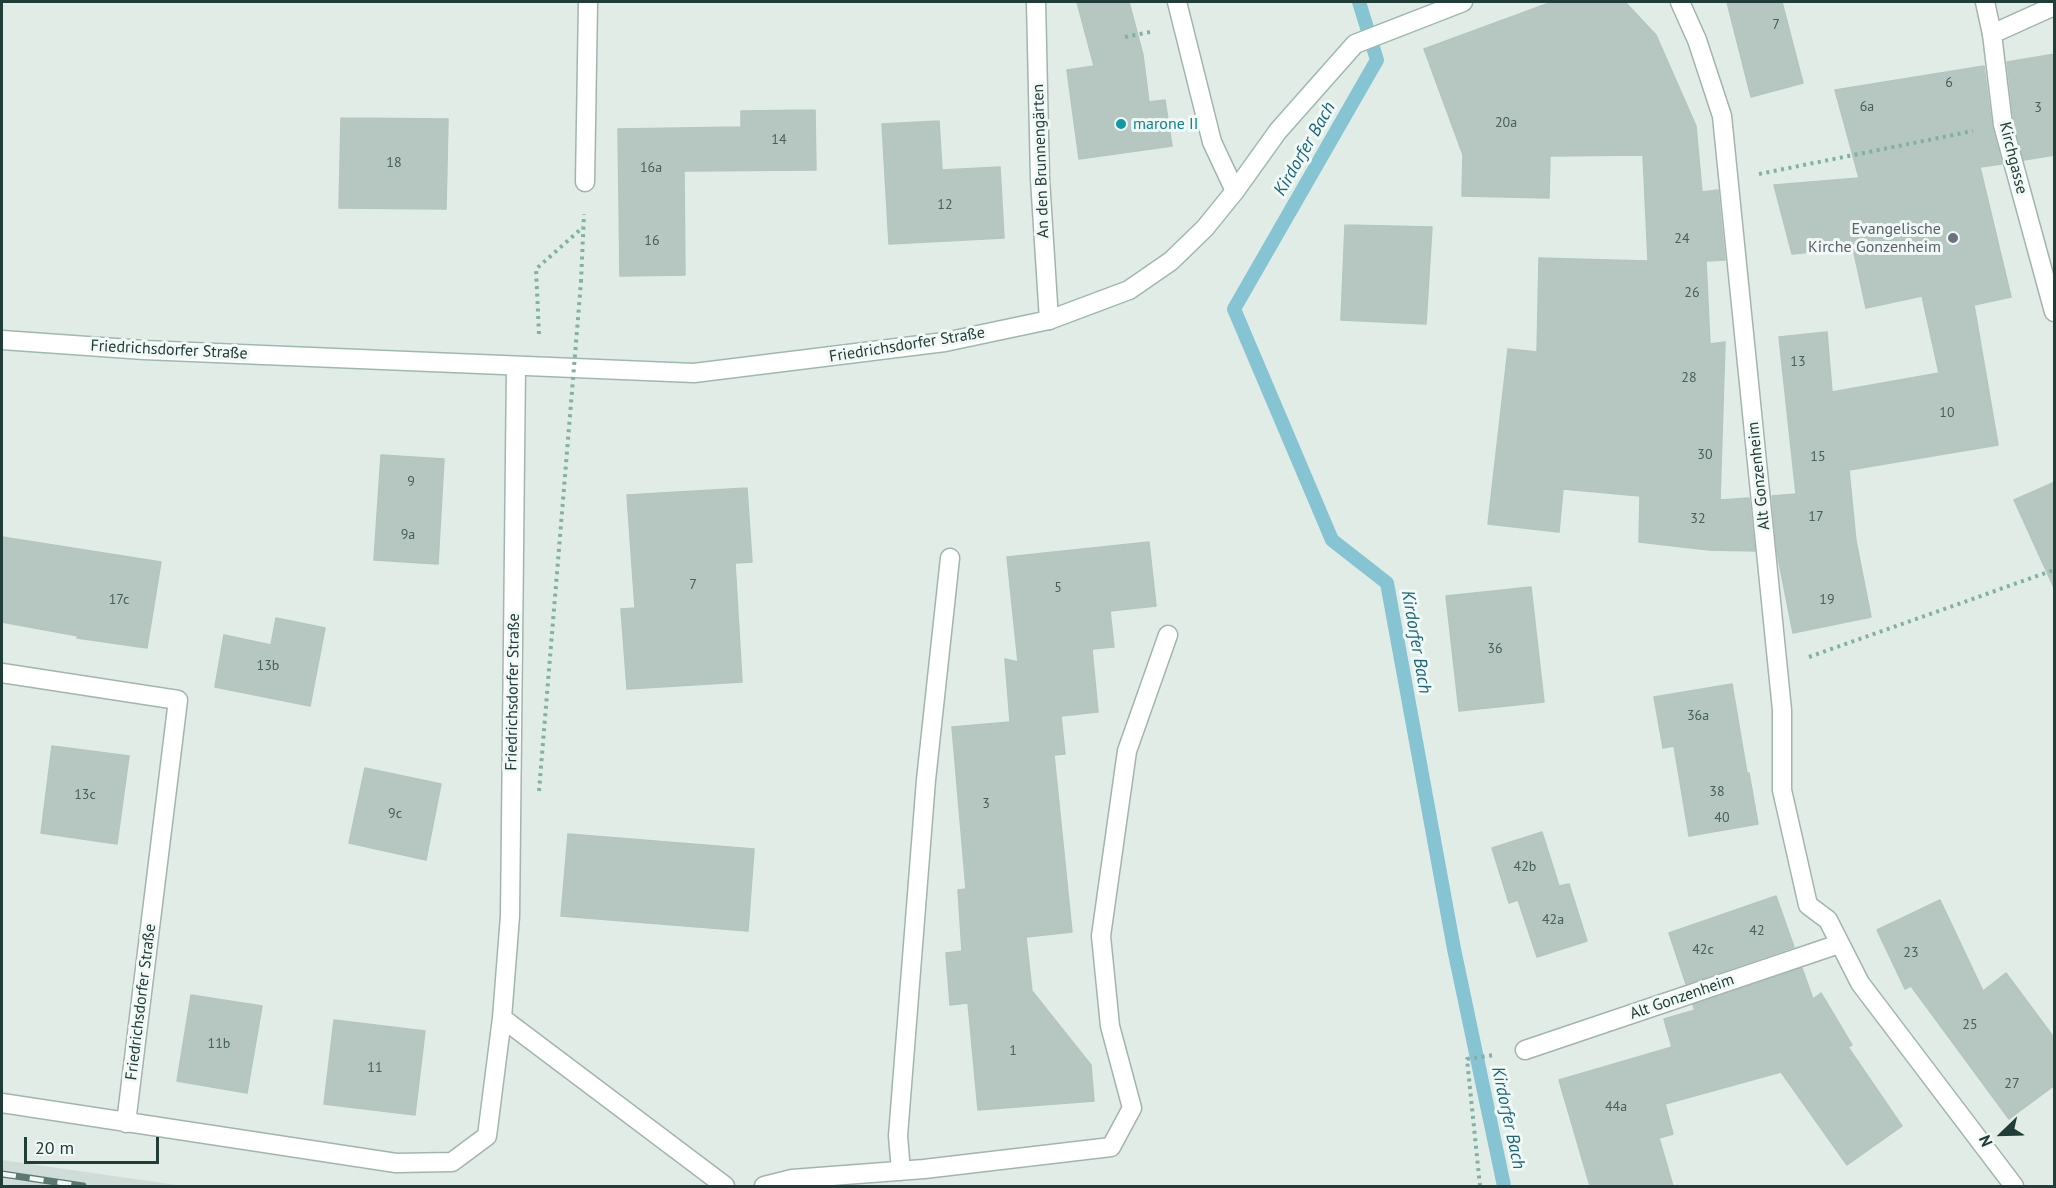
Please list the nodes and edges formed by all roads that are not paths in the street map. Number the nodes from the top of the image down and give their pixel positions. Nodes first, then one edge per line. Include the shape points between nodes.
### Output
1 (588, 2) edge
2 (1036, 2) edge
3 (1177, 2) edge
4 (1463, 2) edge
5 (1680, 2) edge
6 (1985, 2) edge
7 (2055, 6) edge
8 (1992, 34) junction
9 (585, 182) road end
10 (1235, 191) junction
11 (2055, 312) edge
12 (1048, 320) junction
13 (2, 340) edge
14 (516, 366) junction
15 (950, 558) dead end
16 (1168, 635) dead end
17 (2, 673) edge
18 (1839, 944) junction
19 (502, 1018) junction
20 (1525, 1050) dead end
21 (2, 1103) edge
22 (126, 1123) junction
23 (901, 1171) junction
24 (725, 1186) edge
25 (764, 1186) edge
26 (2014, 1186) edge

1 - 9 street
2 - 12 street, An den Brunnengärten
3 - 10 street via 1212,142
4 - 10 street, Friedrichsdorfer Straße via 1355,44 1278,131
5 - 18 street, Alt Gonzenheim via 1722,116 1782,710 1782,790 1808,905 1828,920
6 - 8 street, Kirchgasse
7 - 8 street
8 - 11 street, Kirchgasse via 2003,125
10 - 12 street, Friedrichsdorfer Straße via 1205,228 1162,267 1129,290
12 - 14 street, Friedrichsdorfer Straße via 945,342 694,374
13 - 14 street, Friedrichsdorfer Straße
14 - 19 street, Friedrichsdorfer Straße via 510,916
15 - 23 street via 926,780 898,1136
16 - 23 street via 1127,751 1101,936 1110,1026 1132,1108 1112,1147
17 - 22 street, Friedrichsdorfer Straße via 178,700
18 - 20 street, Alt Gonzenheim
18 - 26 street, Alt Gonzenheim via 1860,983
19 - 22 street, Friedrichsdorfer Straße via 487,1136 452,1162 396,1163
19 - 24 street
21 - 22 street, Friedrichsdorfer Straße
23 - 25 street via 792,1179

